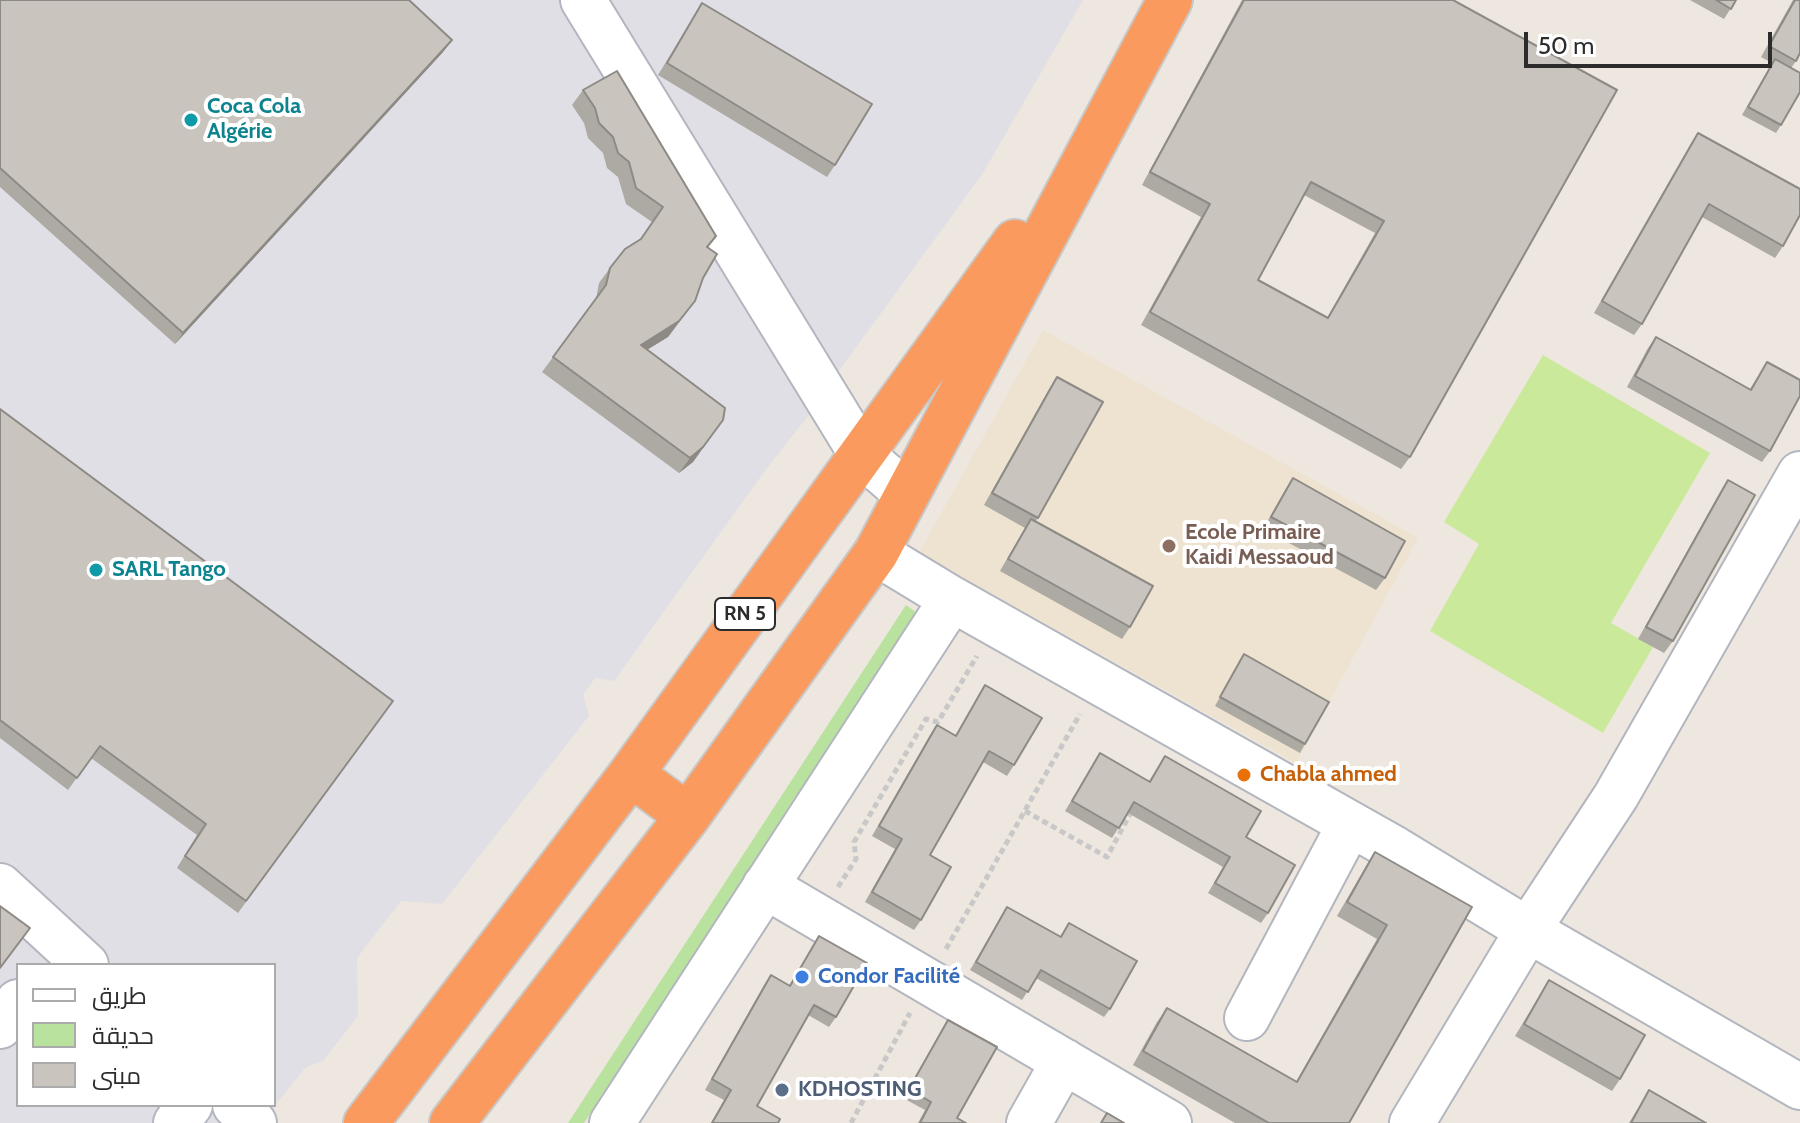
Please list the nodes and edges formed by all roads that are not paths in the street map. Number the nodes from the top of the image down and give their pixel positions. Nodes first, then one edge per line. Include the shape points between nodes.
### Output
1 (583, 0) edge
2 (1170, 0) edge
3 (1116, 101) junction
4 (862, 455) junction
5 (1800, 474) edge
6 (906, 493) junction
7 (876, 553) junction
8 (952, 599) junction
9 (631, 774) junction
10 (688, 816) junction
11 (1350, 824) junction
12 (0, 886) edge
13 (765, 886) junction
14 (1528, 930) junction
15 (65, 957) edge
16 (16, 1005) edge
17 (1247, 1018) dead end
18 (0, 1026) edge
19 (1064, 1061) junction
20 (1800, 1087) edge
21 (188, 1107) edge
22 (237, 1107) edge
23 (176, 1123) edge
24 (254, 1123) edge
25 (366, 1123) edge
26 (452, 1123) edge
27 (612, 1123) edge
28 (1029, 1123) edge
29 (1169, 1123) edge
30 (1412, 1123) edge

1 - 4 street
2 - 3 highway, RN 5
3 - 4 highway, RN 5
3 - 6 highway, RN 5
4 - 6 street
4 - 9 highway, RN 5
5 - 14 street via 1616,796
6 - 7 highway, RN 5
7 - 8 street
7 - 10 highway, RN 5
8 - 11 street
8 - 13 street
9 - 10 highway
9 - 25 highway, RN 5
10 - 26 highway, RN 5
11 - 14 street
11 - 17 street
12 - 15 street
13 - 19 street
13 - 27 street
14 - 20 street
14 - 30 street
16 - 18 street
19 - 28 street
19 - 29 street
21 - 23 street
22 - 24 street

